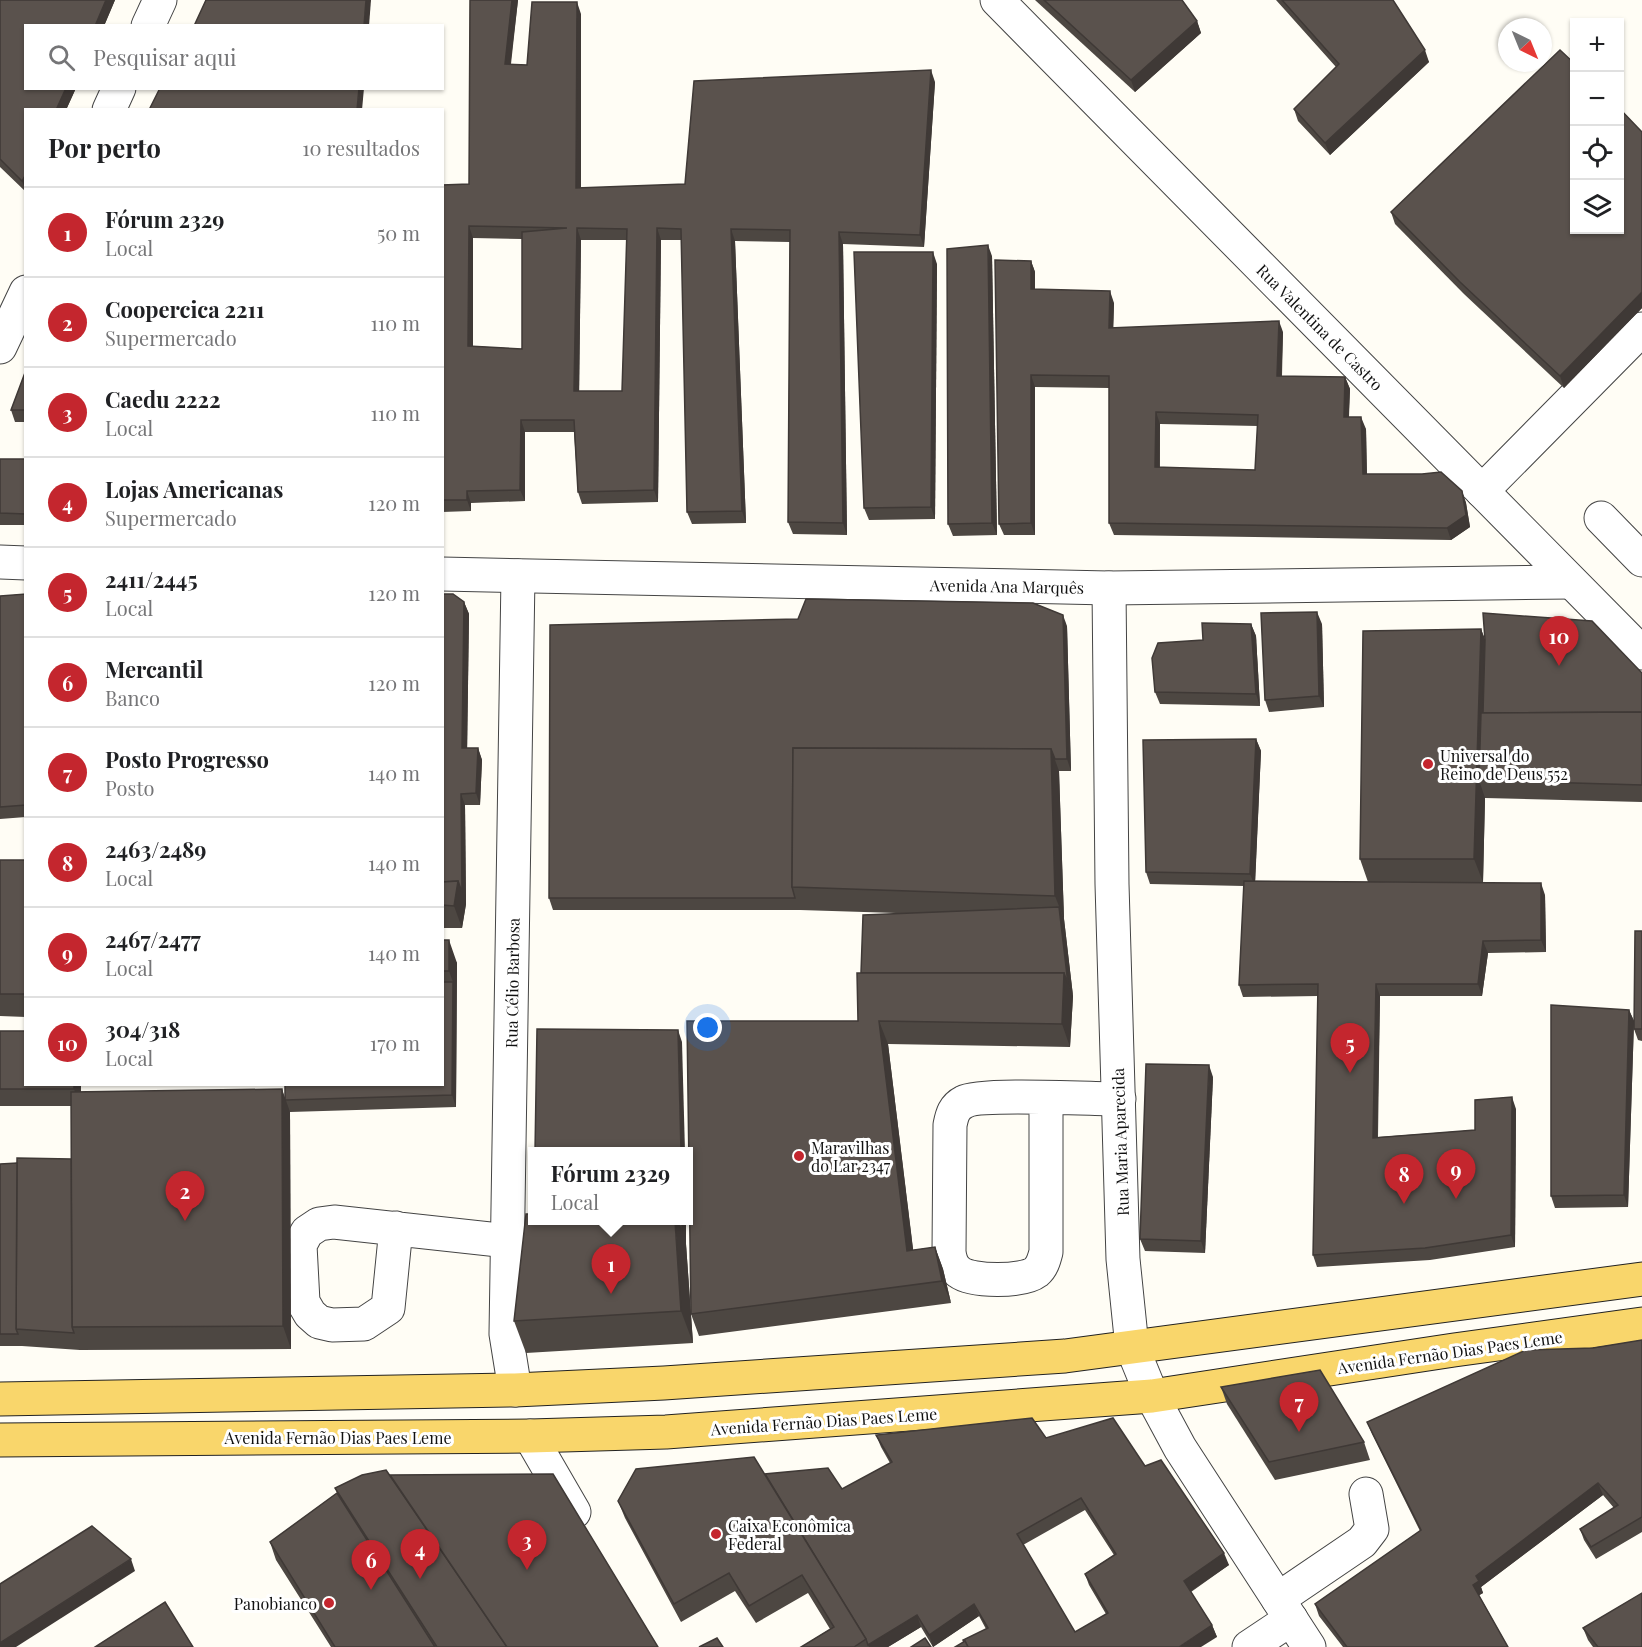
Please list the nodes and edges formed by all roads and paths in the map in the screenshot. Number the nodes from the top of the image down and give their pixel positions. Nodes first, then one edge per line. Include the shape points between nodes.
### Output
1 (160, 0) edge
2 (998, 0) edge
3 (149, 24) edge
4 (118, 90) edge
5 (111, 108) edge
6 (24, 296) edge
7 (1642, 329) edge
8 (0, 347) edge
9 (1482, 491) junction
10 (1601, 518) dead end
11 (1642, 560) edge
12 (0, 562) edge
13 (24, 563) edge
14 (444, 574) edge
15 (518, 576) junction
16 (1571, 582) junction
17 (1109, 588) junction
18 (1642, 653) edge
19 (1047, 1098) junction
20 (1119, 1099) junction
21 (396, 1228) dead end
22 (508, 1240) junction
23 (1642, 1280) edge
24 (1642, 1324) edge
25 (1132, 1347) junction
26 (515, 1390) junction
27 (1152, 1396) junction
28 (0, 1399) edge
29 (530, 1436) junction
30 (0, 1440) edge
31 (1366, 1494) dead end
32 (589, 1536) edge
33 (1285, 1609) junction
34 (1249, 1647) edge
35 (1309, 1647) edge

1 - 3 street
2 - 9 street, Rua Valentina de Castro
4 - 5 street
6 - 8 street
7 - 9 street
9 - 16 street, Rua Valentina de Castro
10 - 11 street
12 - 13 street
14 - 15 street, Avenida Ana Marquês
15 - 17 street, Avenida Ana Marquês
15 - 22 street, Rua Célio Barbosa
16 - 17 street, Avenida Ana Marquês
16 - 18 street, Rua Valentina de Castro
17 - 20 street, Rua Maria Aparecida
19 - 19 street via 1044,1262 1038,1271 1019,1279 965,1276 956,1271 949,1252 952,1114 966,1100 977,1098
19 - 20 street
20 - 25 street, Rua Maria Aparecida via 1123,1259
21 - 22 street
22 - 26 street, Rua Célio Barbosa via 506,1334
23 - 25 main road
24 - 27 main road, Avenida Fernão Dias Paes Leme
25 - 26 main road via 1053,1357
25 - 27 street, Rua Maria Aparecida
26 - 28 main road
27 - 29 main road, Avenida Fernão Dias Paes Leme via 666,1432
27 - 33 street, Rua Maria Aparecida via 1180,1448
29 - 30 main road, Avenida Fernão Dias Paes Leme
29 - 32 street
31 - 33 street via 1372,1529
33 - 34 street
33 - 35 street, Rua Maria Aparecida

